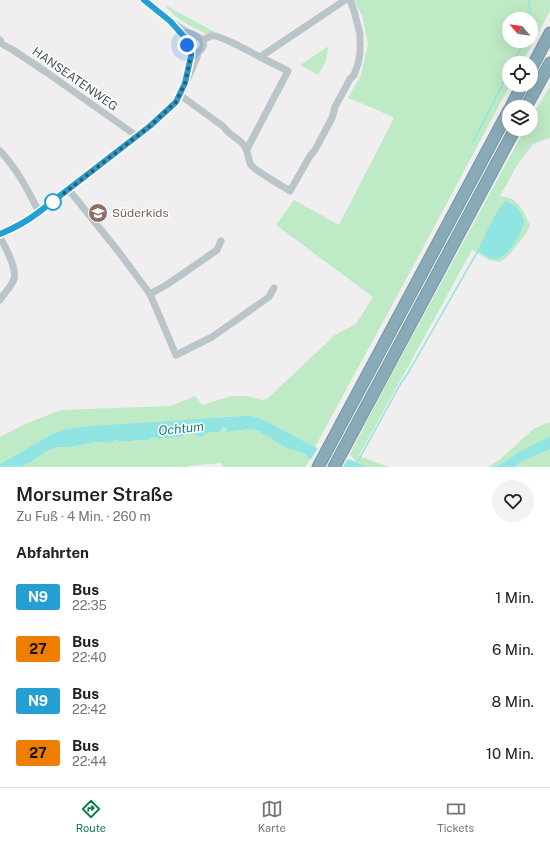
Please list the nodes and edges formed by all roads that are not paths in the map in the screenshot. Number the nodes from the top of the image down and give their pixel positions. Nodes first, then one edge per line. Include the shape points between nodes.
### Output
1 (144, 0) edge
2 (345, 0) edge
3 (350, 0) edge
4 (170, 21) junction
5 (550, 33) edge
6 (195, 36) junction
7 (0, 40) edge
8 (202, 40) junction
9 (188, 41) junction
10 (195, 51) junction
11 (538, 56) edge
12 (260, 57) junction
13 (550, 63) edge
14 (550, 80) edge
15 (180, 95) junction
16 (531, 100) edge
17 (533, 100) edge
18 (502, 123) edge
19 (511, 136) edge
20 (137, 137) junction
21 (247, 149) junction
22 (0, 151) edge
23 (68, 190) junction
24 (39, 212) junction
25 (0, 234) edge
26 (0, 237) edge
27 (221, 241) dead end
28 (274, 288) dead end
29 (150, 294) junction
30 (0, 300) edge
31 (318, 467) edge
32 (334, 467) edge

1 - 4 street
2 - 12 street
3 - 21 street via 360,34 358,64 315,150 290,191 252,166
4 - 6 street
4 - 9 street
5 - 11 highway
6 - 8 street
6 - 9 street
7 - 20 street, HANSEATENWEG via 2,44
8 - 10 street via 203,47
8 - 12 street via 215,36
9 - 10 street via 189,49
10 - 15 street via 191,56
12 - 21 street via 288,71
13 - 16 highway
14 - 17 highway
15 - 20 street via 161,117
15 - 21 street via 224,127
18 - 31 highway
19 - 32 highway
20 - 23 street
22 - 24 street via 19,175
23 - 24 street
23 - 29 street
24 - 25 street via 24,223
26 - 30 street via 14,268 15,277
27 - 29 street via 217,250
28 - 29 street via 270,296 212,337 176,354

